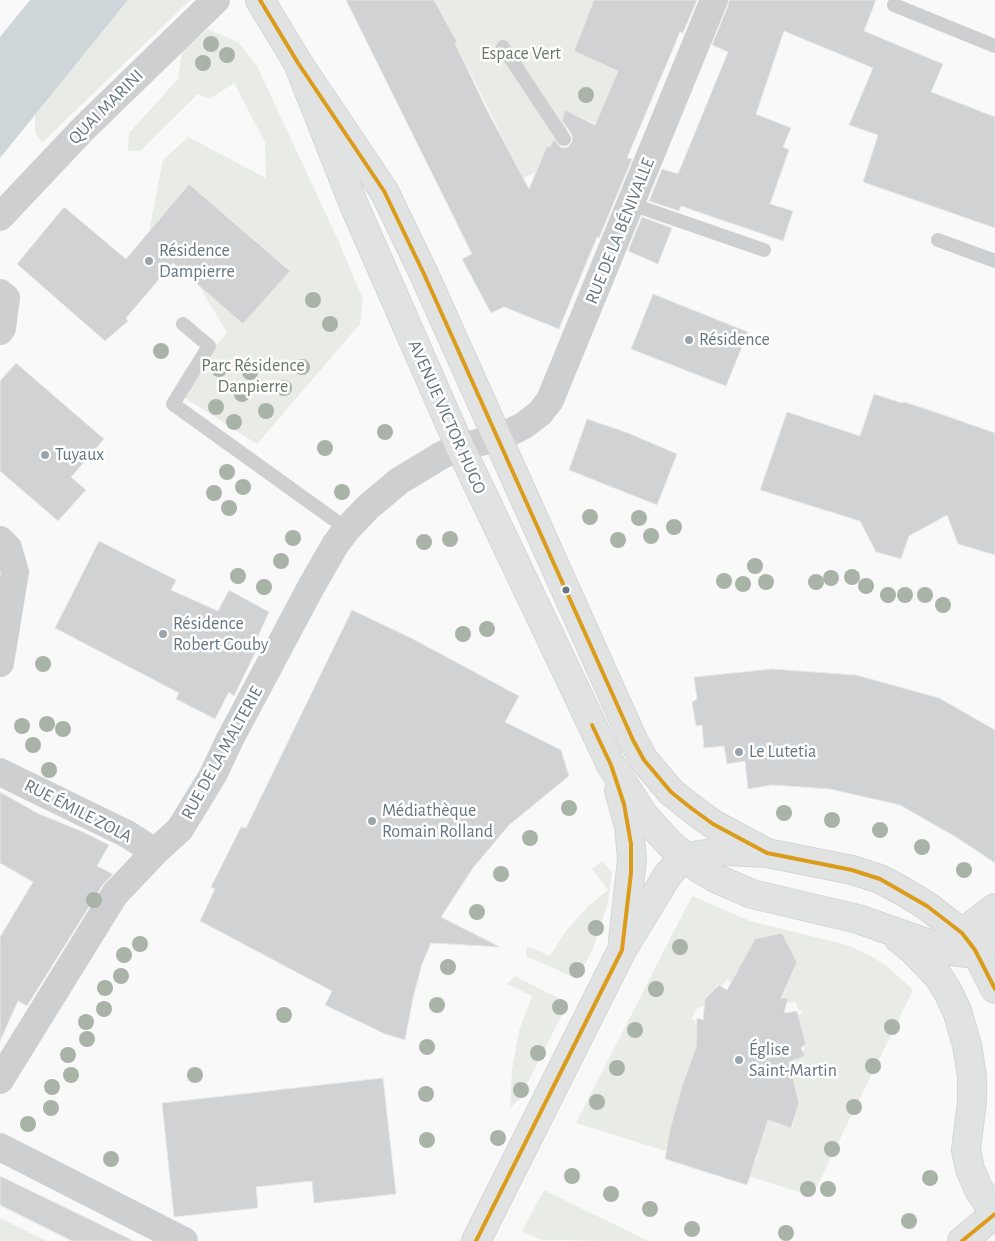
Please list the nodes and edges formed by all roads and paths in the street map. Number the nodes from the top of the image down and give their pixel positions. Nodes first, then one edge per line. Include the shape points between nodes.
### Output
1 (216, 0) edge
2 (260, 0) edge
3 (714, 0) edge
4 (894, 5) dead end
5 (995, 46) edge
6 (503, 47) dead end
7 (298, 63) junction
8 (564, 139) dead end
9 (630, 204) junction
10 (0, 217) edge
11 (938, 240) dead end
12 (764, 250) dead end
13 (995, 261) edge
14 (0, 293) edge
15 (183, 324) dead end
16 (0, 331) edge
17 (498, 438) junction
18 (460, 447) junction
19 (348, 529) junction
20 (0, 540) edge
21 (0, 663) edge
22 (611, 765) junction
23 (0, 772) edge
24 (155, 852) junction
25 (767, 853) junction
26 (686, 859) junction
27 (995, 908) edge
28 (879, 926) junction
29 (977, 940) edge
30 (622, 950) junction
31 (995, 988) edge
32 (0, 1080) edge
33 (0, 1148) edge
34 (995, 1213) edge
35 (184, 1241) edge
36 (476, 1241) edge
37 (962, 1241) edge

1 - 10 street, QUAI MARINI via 84,128
2 - 7 street, AVENUE VICTOR HUGO
3 - 9 street, RUE DE LA BÉNIVALLE
4 - 5 lane
6 - 8 lane
7 - 17 street, AVENUE VICTOR HUGO via 384,191
7 - 18 street, AVENUE VICTOR HUGO via 354,204
9 - 12 lane
9 - 17 street, RUE DE LA BÉNIVALLE via 550,400 523,426
11 - 13 lane
14 - 16 street via 6,298
15 - 19 lane via 209,346 173,404
17 - 18 street, RUE DE LA BÉNIVALLE
17 - 25 street, AVENUE VICTOR HUGO via 644,760 666,787 691,808 713,824
18 - 19 street, RUE DE LA MALTERIE via 399,481
18 - 22 street, AVENUE VICTOR HUGO
19 - 24 street, RUE DE LA MALTERIE via 335,545 208,783 180,829
20 - 21 street via 8,548 15,572
22 - 26 street, AVENUE VICTOR HUGO via 645,816
22 - 30 street, AVENUE VICTOR HUGO via 624,804 631,844
23 - 24 street, RUE ÉMILE ZOLA via 127,834
24 - 32 street, RUE DE LA MALTERIE via 114,894
25 - 26 street via 711,852
25 - 29 street via 880,879
26 - 28 street, AVENUE VICTOR HUGO via 715,878 752,894 827,910
26 - 30 street via 667,876
27 - 29 street
28 - 29 street, AVENUE VICTOR HUGO via 949,951 966,953
28 - 34 street via 927,963 957,1011 972,1076 966,1150 978,1188
29 - 31 street
30 - 36 street
33 - 35 street
34 - 37 street

